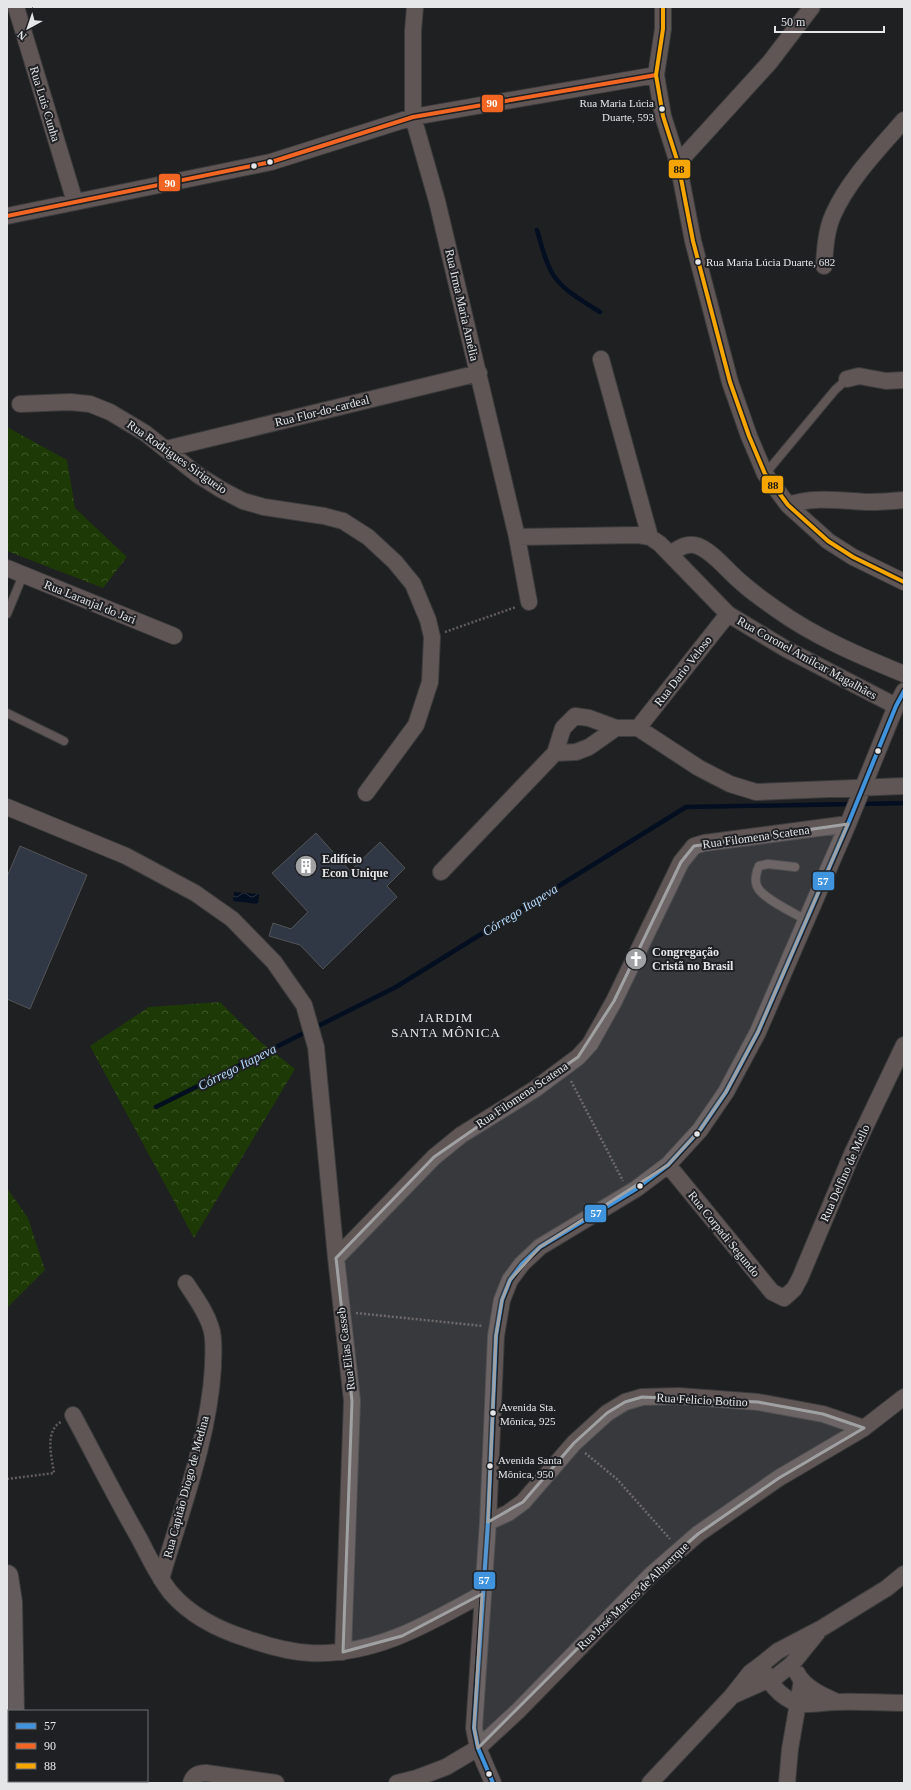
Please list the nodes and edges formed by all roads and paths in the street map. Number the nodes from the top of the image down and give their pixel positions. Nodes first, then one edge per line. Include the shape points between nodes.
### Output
1 (16, 7) edge
2 (415, 7) edge
3 (663, 7) edge
4 (812, 7) edge
5 (656, 75) junction
6 (413, 117) junction
7 (904, 120) edge
8 (678, 163) junction
9 (75, 202) junction
10 (7, 216) edge
11 (824, 266) dead end
12 (601, 359) dead end
13 (478, 373) junction
14 (847, 379) joint
15 (904, 380) edge
16 (20, 404) dead end
17 (166, 449) junction
18 (765, 474) junction
19 (904, 500) edge
20 (788, 505) junction
21 (517, 537) junction
22 (650, 537) junction
23 (670, 554) junction
24 (7, 568) edge
25 (23, 575) junction
26 (904, 582) edge
27 (529, 602) joint
28 (7, 614) edge
29 (728, 614) junction
30 (174, 636) dead end
31 (432, 637) junction
32 (904, 674) edge
33 (904, 692) edge
34 (896, 706) junction
35 (7, 713) edge
36 (616, 728) junction
37 (638, 728) junction
38 (64, 741) dead end
39 (555, 753) junction
40 (904, 786) edge
41 (862, 790) junction
42 (366, 793) dead end
43 (7, 807) edge
44 (850, 819) junction
45 (795, 867) dead end
46 (441, 872) dead end
47 (806, 920) junction
48 (904, 1046) edge
49 (564, 1068) junction
50 (668, 1165) junction
51 (629, 1193) junction
52 (336, 1258) junction
53 (186, 1283) dead end
54 (784, 1298) joint
55 (342, 1311) junction
56 (498, 1327) junction
57 (904, 1397) edge
58 (74, 1415) joint
59 (864, 1428) junction
60 (574, 1443) junction
61 (7, 1478) edge
62 (488, 1522) junction
63 (679, 1550) junction
64 (904, 1574) edge
65 (7, 1576) edge
66 (161, 1579) junction
67 (904, 1582) edge
68 (887, 1588) junction
69 (482, 1594) junction
70 (822, 1628) junction
71 (778, 1651) junction
72 (343, 1652) junction
73 (762, 1664) junction
74 (792, 1664) junction
75 (802, 1680) junction
76 (769, 1681) junction
77 (731, 1697) junction
78 (837, 1702) junction
79 (797, 1703) junction
80 (904, 1703) edge
81 (13, 1710) edge
82 (478, 1748) junction
83 (191, 1781) edge
84 (276, 1783) edge
85 (396, 1783) edge
86 (493, 1783) edge
87 (650, 1783) edge
88 (787, 1783) edge

1 - 9 street, Rua Luis Cunha
2 - 6 street, Rua Irma Maria Amélia
3 - 5 street
4 - 8 street via 770,62
5 - 6 street
5 - 8 street via 663,116
6 - 9 street via 271,162
6 - 13 street, Rua Irma Maria Amélia via 437,201
7 - 11 street via 870,159 833,215 826,237
8 - 18 street via 693,240 730,382
9 - 10 street
12 - 22 street
13 - 17 street, Rua Flor-do-cardeal
13 - 21 street, Rua Irma Maria Amélia
14 - 15 street via 859,376 886,381
14 - 18 lane
16 - 17 street, Rua Rodrigues Sirigueio via 90,404 145,433
17 - 31 street, Rua Rodrigues Sirigueio via 198,475 243,500 264,507 324,516 343,522 368,537 395,562 413,584
18 - 20 street
19 - 20 street via 814,500 798,501
20 - 26 street via 828,541 853,557
21 - 22 street via 638,534
21 - 27 street, Rua Irma Maria Amélia
22 - 23 street, Rua Coronel Amilcar Magalhães
23 - 29 street, Rua Coronel Amilcar Magalhães
23 - 32 street via 682,546 699,546 742,584 806,629 850,652
24 - 25 street, Rua Laranjal do Jari
25 - 28 lane
25 - 30 street, Rua Laranjal do Jari
27 - 31 path
29 - 34 street, Rua Coronel Amilcar Magalhães via 786,649
29 - 37 street, Rua Dario Veloso
31 - 42 street, Rua Rodrigues Sirigueio via 430,682 416,725
33 - 34 street
34 - 41 street
35 - 38 lane
36 - 37 street
36 - 39 street via 589,747 576,752
36 - 39 street via 589,718 575,716 562,728
37 - 41 street via 699,768 730,784 756,792
39 - 46 street
40 - 41 street
41 - 44 street
43 - 52 street, Rua Elias Casseb via 126,856 195,893 232,919 274,962 304,1005 315,1043
44 - 47 street
44 - 49 street, Rua Filomena Scatena via 694,846 681,862 614,1001 590,1044
45 - 47 lane via 768,864 759,866 756,871 756,885 763,893
47 - 50 street via 758,1032 726,1092 700,1130
48 - 54 street, Rua Delfino de Mello via 852,1154 800,1278 794,1289
49 - 51 path
49 - 52 street, Rua Filomena Scatena via 462,1135 434,1157
50 - 51 street
50 - 54 street, Rua Corpadi Segundo via 767,1286 777,1296
51 - 56 street via 540,1247 522,1264 510,1280 502,1300
52 - 55 street, Rua Elias Casseb
53 - 66 street, Rua Capitão Diogo de Medina via 204,1311 211,1329 214,1348 212,1382 202,1436
55 - 56 path
55 - 72 street, Rua Elias Casseb via 352,1401
56 - 62 street
57 - 59 street, Rua José Marcos de Albuerque
58 - 61 path via 56,1425 52,1431 54,1473
58 - 66 street
59 - 60 street, Rua Felicio Botino via 823,1414 758,1402 679,1396 642,1397 625,1402 607,1413
59 - 63 street, Rua José Marcos de Albuerque via 779,1478
60 - 62 street, Rua Felicio Botino via 523,1502 508,1513
60 - 63 path via 617,1479
62 - 69 street
63 - 82 street, Rua José Marcos de Albuerque
64 - 68 street
65 - 81 highway via 11,1602
66 - 72 street via 184,1606 201,1619 230,1634 277,1649 310,1653
67 - 68 street
68 - 70 street
69 - 72 street via 402,1636
69 - 82 street via 474,1728
70 - 71 street
70 - 74 street
71 - 73 street
71 - 74 street
73 - 76 street via 763,1672
73 - 77 street via 750,1673
74 - 75 street
74 - 76 street
75 - 78 street via 820,1694
75 - 79 street
76 - 77 street
76 - 79 street
77 - 87 street
78 - 79 street
78 - 80 street
79 - 88 street
82 - 85 street, Rua José Marcos de Albuerque via 446,1767
82 - 86 street
83 - 84 street via 199,1773 206,1773

